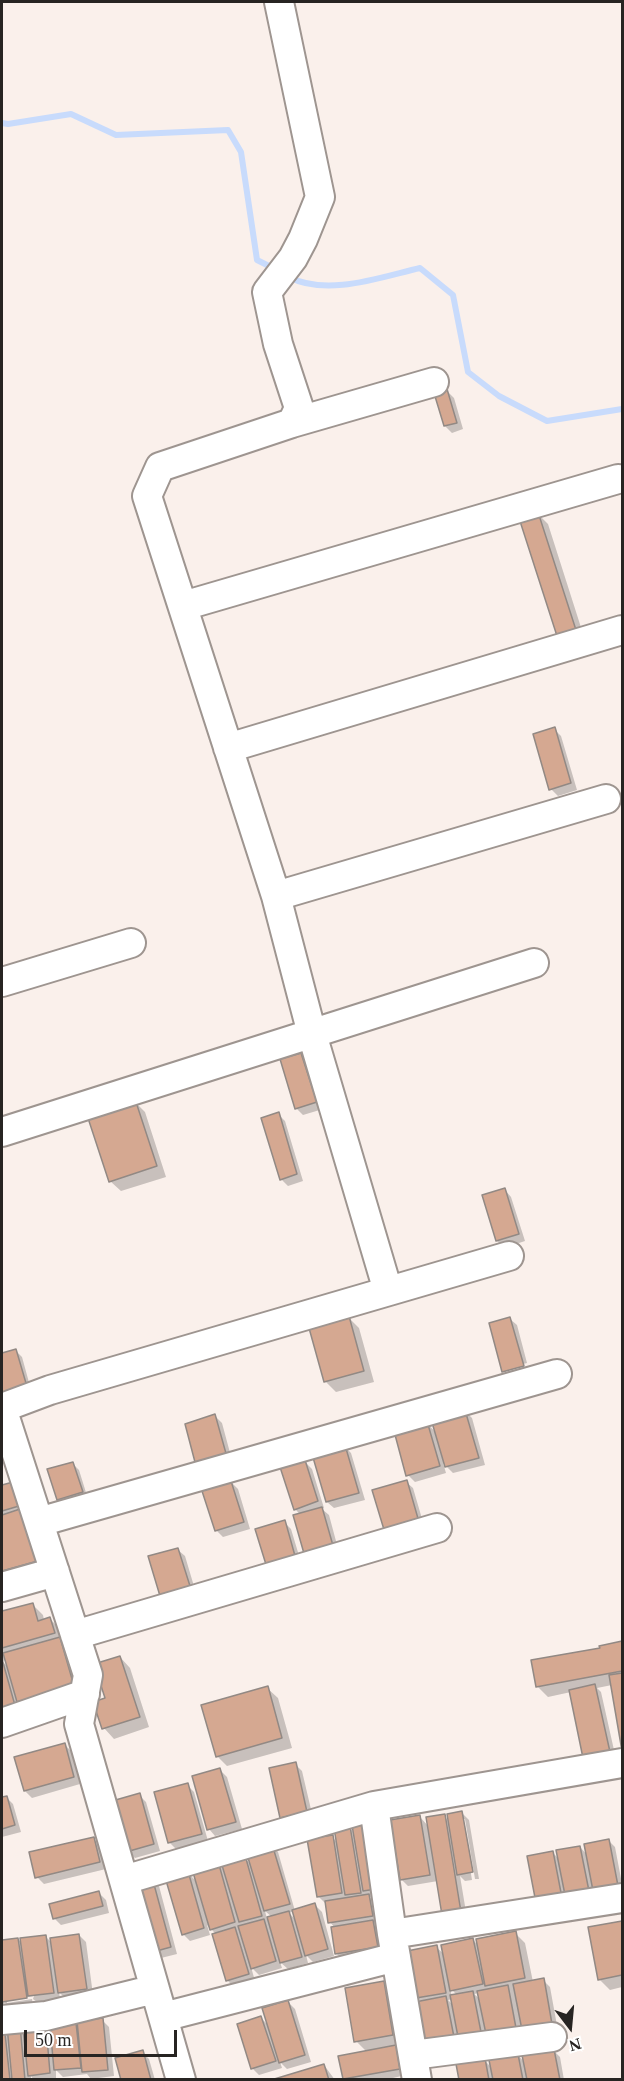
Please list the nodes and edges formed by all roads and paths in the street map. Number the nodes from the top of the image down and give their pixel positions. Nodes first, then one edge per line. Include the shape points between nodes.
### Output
1 (279, 2) edge
2 (434, 382) dead end
3 (292, 423) junction
4 (618, 479) dead end
5 (183, 606) junction
6 (622, 630) edge
7 (228, 748) junction
8 (606, 799) dead end
9 (276, 896) junction
10 (131, 944) dead end
11 (534, 963) dead end
12 (2, 982) edge
13 (312, 1034) junction
14 (2, 1132) edge
15 (509, 1256) dead end
16 (388, 1291) junction
17 (556, 1374) dead end
18 (2, 1408) edge
19 (39, 1522) junction
20 (438, 1528) dead end
21 (55, 1572) junction
22 (2, 1587) edge
23 (75, 1635) junction
24 (85, 1694) junction
25 (2, 1723) edge
26 (622, 1763) edge
27 (374, 1806) junction
28 (124, 1880) junction
29 (622, 1898) edge
30 (394, 1945) junction
31 (155, 1989) junction
32 (163, 2017) junction
33 (2, 2019) edge
34 (552, 2037) dead end
35 (415, 2067) edge
36 (181, 2079) edge

1 - 3 street via 320,197 303,239 267,292 278,344 299,408
2 - 3 street
3 - 5 street via 160,467 147,496
4 - 5 street
5 - 7 street
6 - 7 street
7 - 9 street
8 - 9 street
9 - 13 street
10 - 12 street
11 - 13 street
13 - 14 street
13 - 16 street
15 - 16 street
16 - 18 street via 50,1390
17 - 19 street
18 - 19 street
19 - 21 street
20 - 23 street
21 - 22 street
21 - 23 street
23 - 24 street via 88,1675
24 - 25 street
24 - 28 street via 79,1724
26 - 27 street
27 - 28 street
27 - 30 street
28 - 31 street
29 - 30 street
30 - 32 street
30 - 35 street
31 - 32 street
31 - 33 street via 46,2016
32 - 36 street
34 - 35 street

